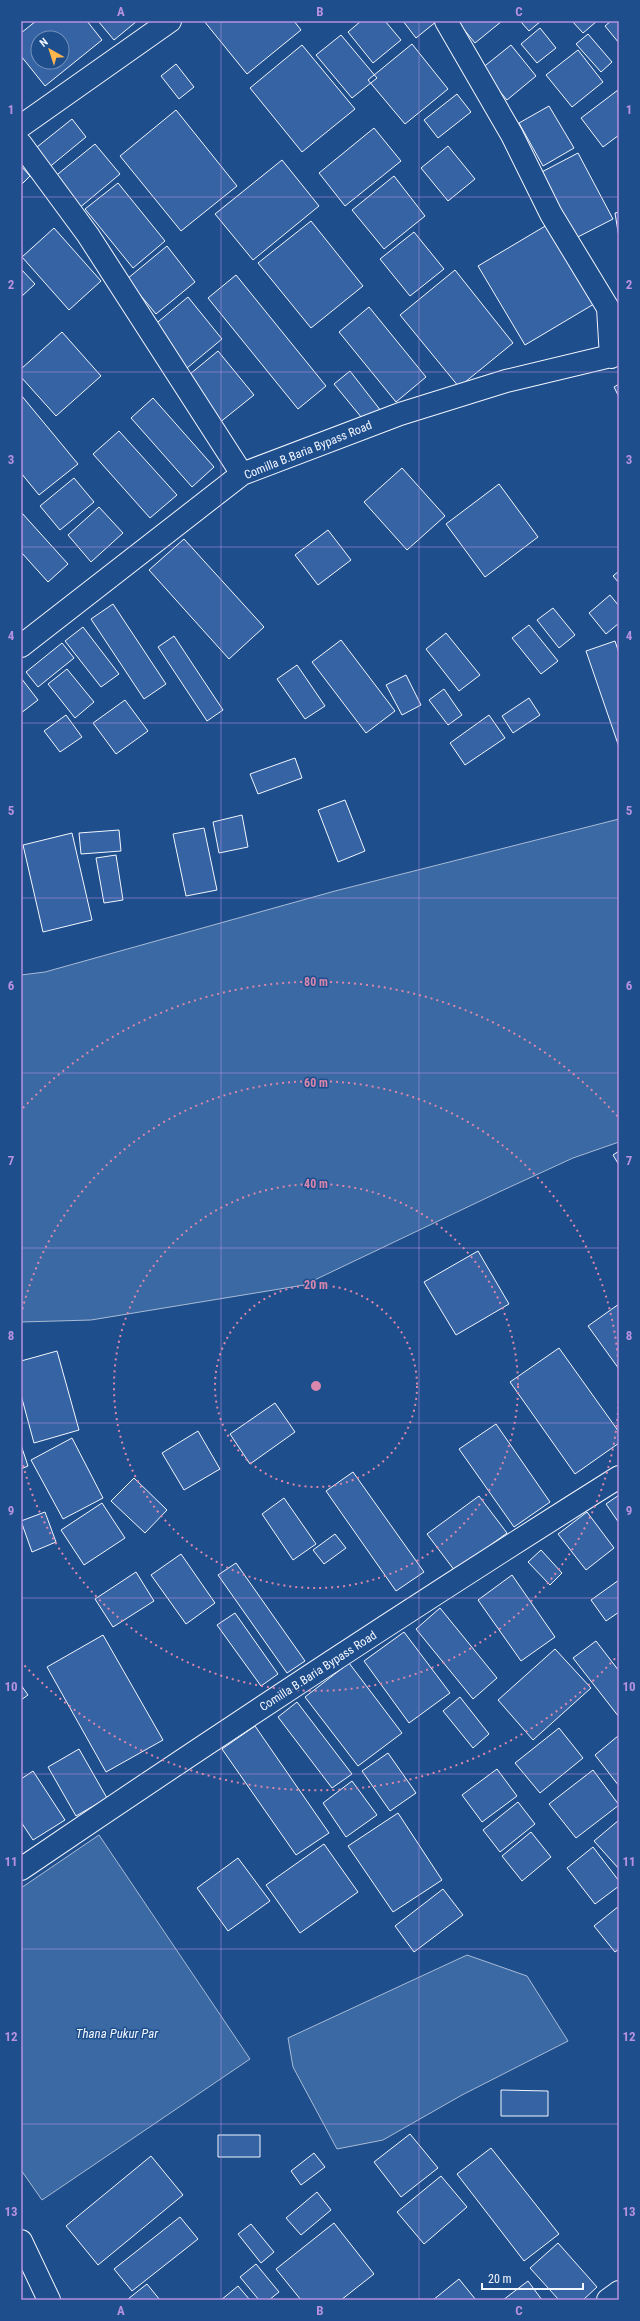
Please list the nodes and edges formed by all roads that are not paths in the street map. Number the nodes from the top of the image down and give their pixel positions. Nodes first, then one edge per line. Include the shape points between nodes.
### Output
1 (170, 21) edge
2 (446, 21) edge
3 (21, 126) edge
4 (21, 144) edge
5 (615, 356) edge
6 (242, 474) junction
7 (21, 646) edge
8 (619, 1478) edge
9 (21, 1869) edge
10 (21, 2241) edge
11 (619, 2292) edge
12 (49, 2300) edge
13 (608, 2300) edge

1 - 3 street
2 - 5 street via 512,135 551,214 608,308
4 - 6 street via 88,235
5 - 6 street, Comilla B.Baria Bypass Road via 506,381 400,414
6 - 7 street, Comilla B.Baria Bypass Road
8 - 9 street, Comilla B.Baria Bypass Road via 506,1548 180,1761
10 - 12 street
11 - 13 street

